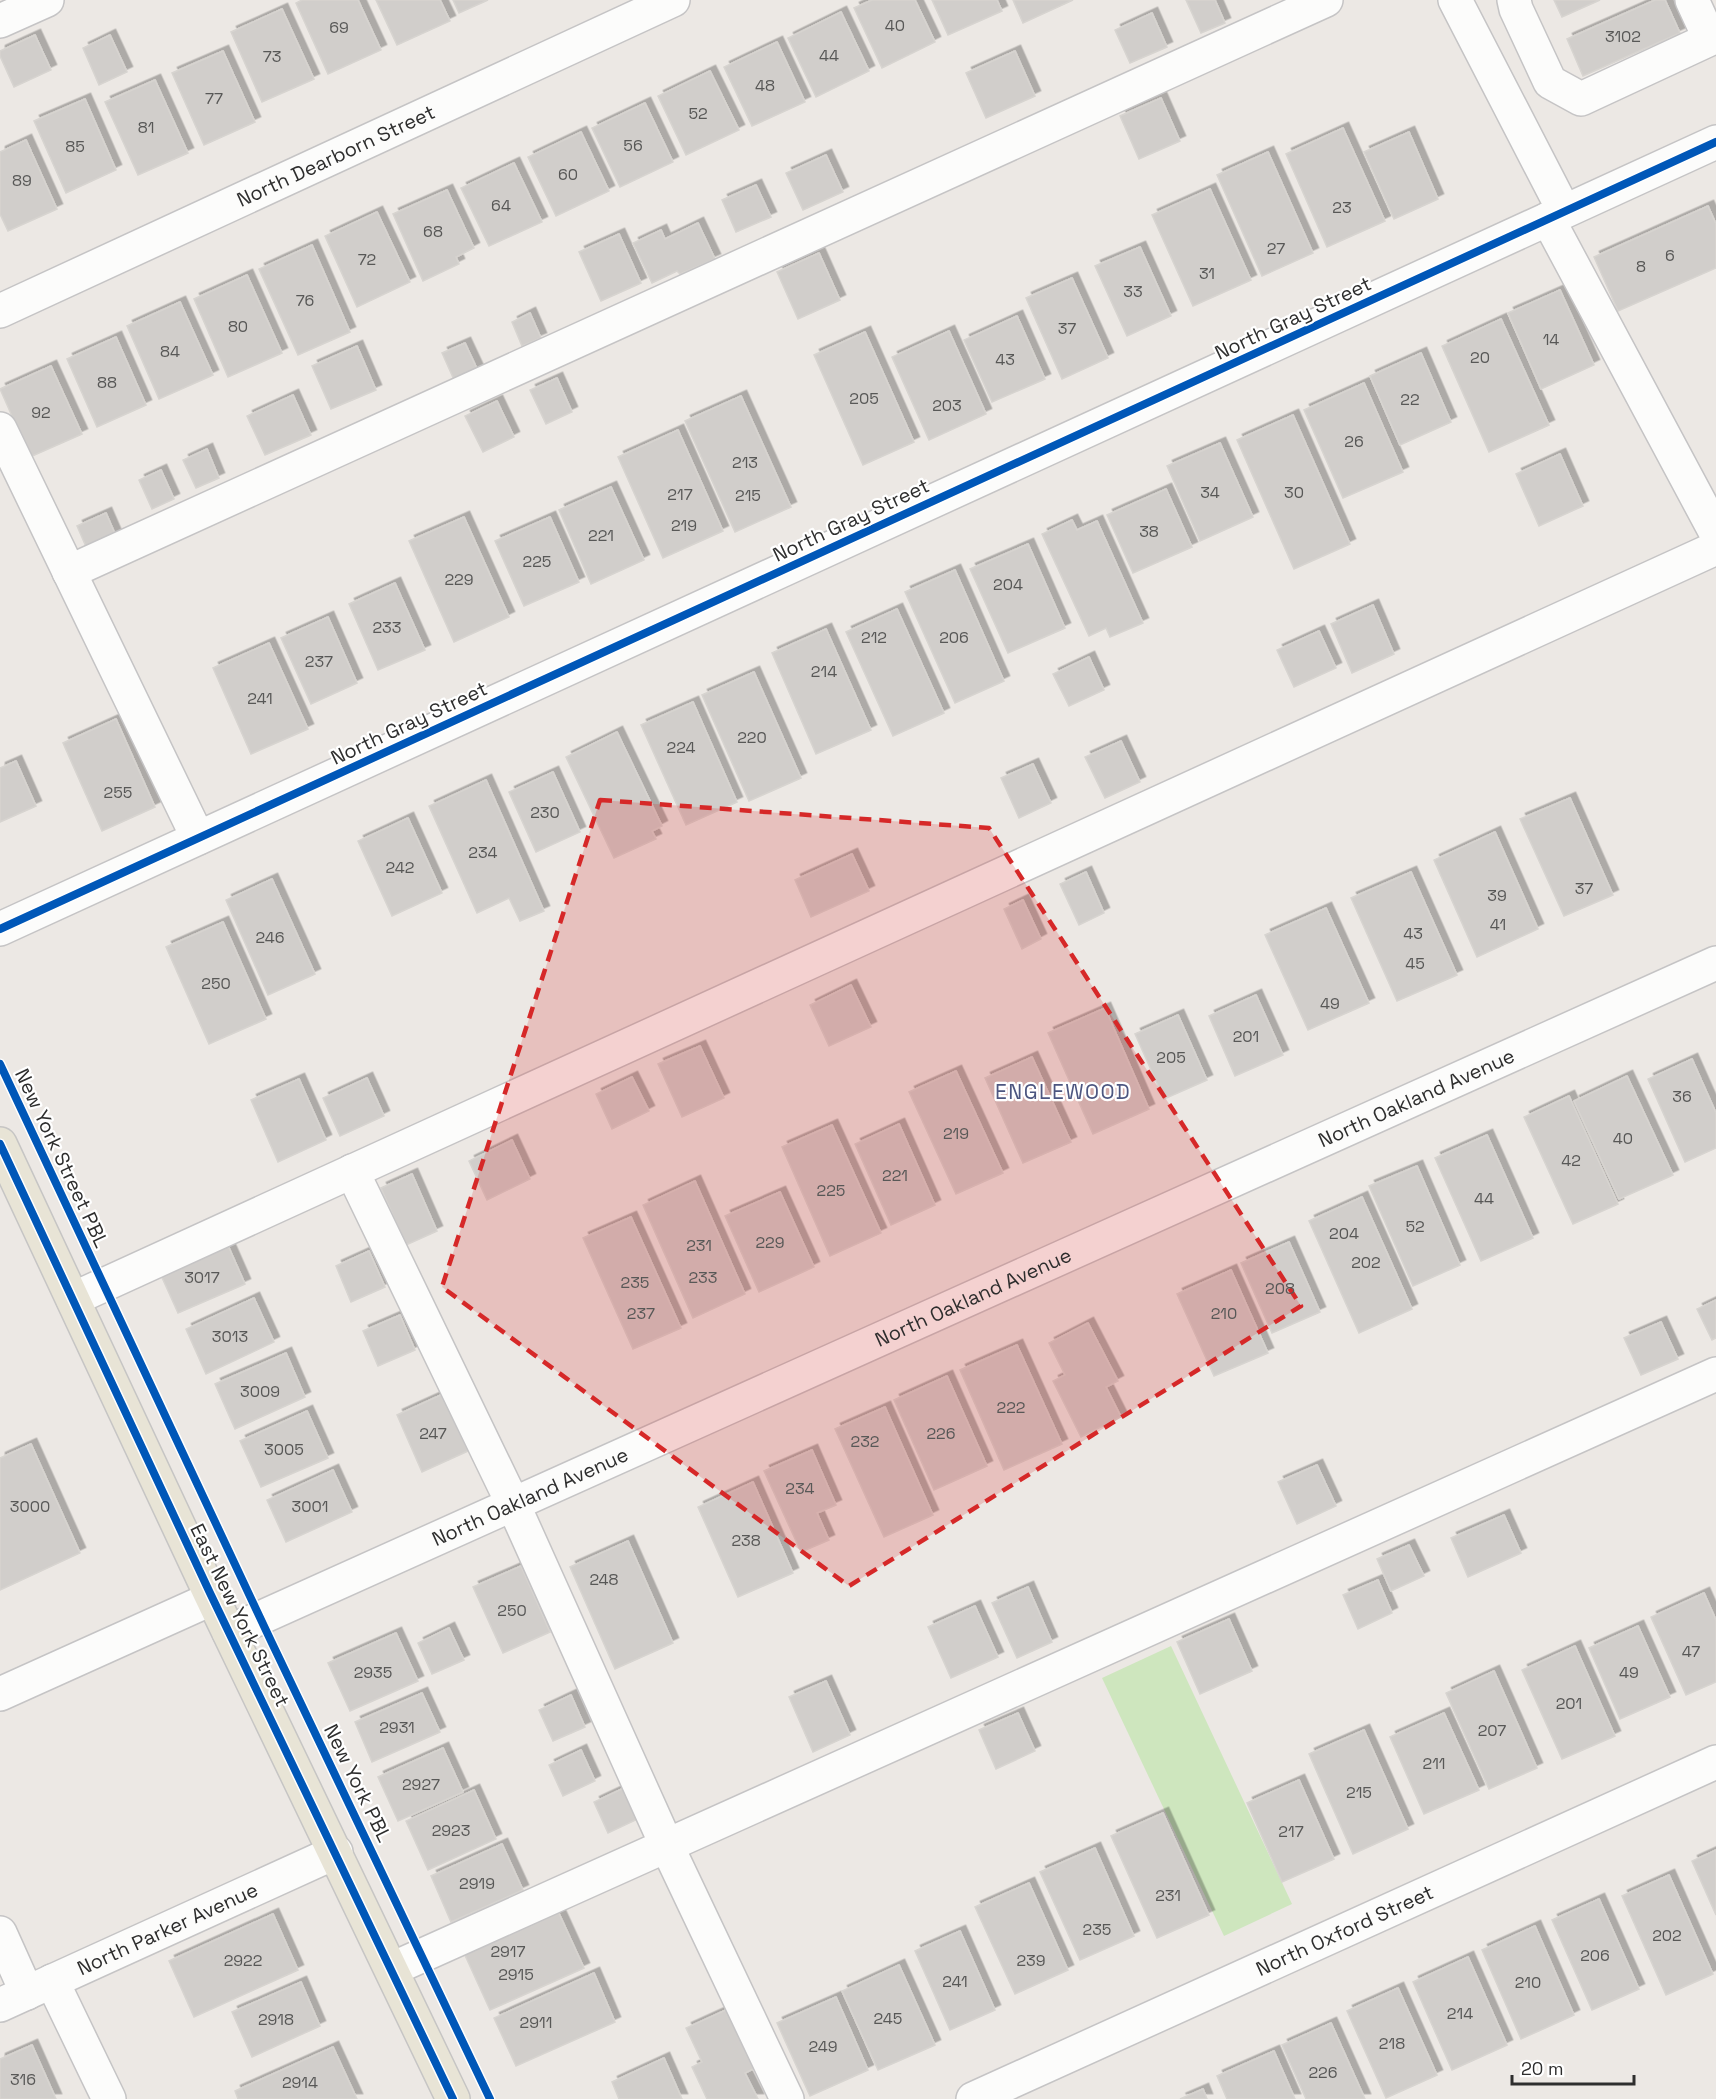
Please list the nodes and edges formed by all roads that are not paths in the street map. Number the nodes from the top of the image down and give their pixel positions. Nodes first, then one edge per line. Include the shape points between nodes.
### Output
1 (47, 0) edge
2 (673, 0) edge
3 (1326, 0) edge
4 (1455, 0) edge
5 (1514, 0) edge
6 (1692, 0) edge
7 (0, 21) edge
8 (1716, 142) edge
9 (1556, 215) junction
10 (0, 311) edge
11 (0, 429) edge
12 (1716, 533) edge
13 (1716, 548) edge
14 (69, 572) junction
15 (198, 838) junction
16 (0, 929) edge
17 (1716, 963) edge
18 (0, 1144) edge
19 (352, 1171) junction
20 (73, 1299) junction
21 (1716, 1374) edge
22 (513, 1504) junction
23 (213, 1598) junction
24 (229, 1632) junction
25 (0, 1694) edge
26 (1716, 1762) edge
27 (666, 1844) junction
28 (336, 1852) junction
29 (0, 1933) edge
30 (392, 1968) junction
31 (26, 1993) edge
32 (109, 2099) edge
33 (453, 2099) edge
34 (787, 2099) edge
35 (973, 2099) edge

1 - 7 street
2 - 10 street, North Dearborn Street
3 - 14 street
4 - 9 street
5 - 6 street via 1550,82 1581,99 1710,39
8 - 9 street, North Gray Street
9 - 12 street
9 - 15 street, North Gray Street
11 - 14 street
13 - 19 street
14 - 15 street
15 - 16 street, North Gray Street
17 - 22 street, North Oakland Avenue
18 - 20 main road, East New York Street
19 - 20 street
19 - 22 street
20 - 23 main road, East New York Street
21 - 27 street
22 - 24 street, North Oakland Avenue
22 - 27 street
23 - 24 main road, East New York Street
23 - 25 street
24 - 28 main road, East New York Street
26 - 35 street, North Oxford Street
27 - 30 street
27 - 34 street
28 - 30 main road, East New York Street
28 - 31 street, North Parker Avenue
29 - 31 street
30 - 33 main road, East New York Street
31 - 32 street

